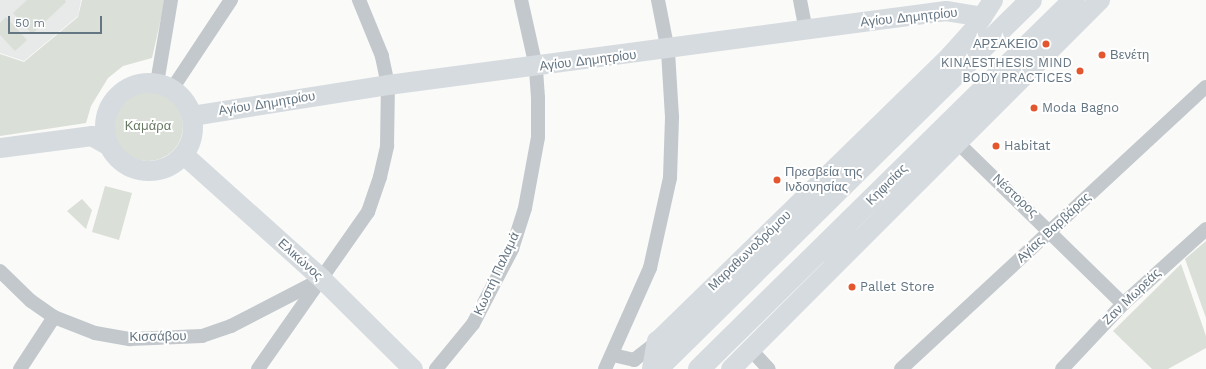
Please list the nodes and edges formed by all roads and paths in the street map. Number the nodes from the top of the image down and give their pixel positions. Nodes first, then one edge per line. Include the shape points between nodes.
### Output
1 (171, 0) edge
2 (231, 0) edge
3 (358, 0) edge
4 (521, 0) edge
5 (658, 0) edge
6 (800, 0) edge
7 (993, 0) edge
8 (1031, 0) edge
9 (1074, 0) edge
10 (1100, 0) edge
11 (983, 17) junction
12 (806, 30) junction
13 (668, 51) junction
14 (536, 67) junction
15 (962, 68) junction
16 (934, 72) junction
17 (388, 85) junction
18 (164, 86) junction
19 (1206, 87) edge
20 (966, 107) junction
21 (192, 116) junction
22 (960, 137) junction
23 (109, 146) junction
24 (0, 148) edge
25 (184, 155) junction
26 (845, 226) junction
27 (1206, 229) edge
28 (1051, 231) junction
29 (835, 262) junction
30 (0, 271) edge
31 (322, 279) junction
32 (1123, 304) junction
33 (54, 317) junction
34 (658, 341) junction
35 (751, 350) junction
36 (613, 355) junction
37 (20, 369) edge
38 (258, 369) edge
39 (413, 369) edge
40 (436, 369) edge
41 (605, 369) edge
42 (653, 369) edge
43 (657, 369) edge
44 (699, 369) edge
45 (731, 369) edge
46 (769, 369) edge
47 (901, 369) edge
48 (1062, 369) edge

1 - 18 street
2 - 18 street
3 - 17 street via 382,56
4 - 14 street, Κωστή Παλαμά
5 - 13 street
6 - 12 street
7 - 11 street, Μαραθωνοδρόμου
8 - 15 main road
9 - 20 main road, Κηφισίας
10 - 22 street, Κηφισίας
11 - 12 street, Αγίου Δημητρίου via 946,11
11 - 16 street, Μαραθωνοδρόμου
12 - 13 street, Αγίου Δημητρίου
13 - 14 street, Αγίου Δημητρίου
13 - 36 street via 672,117 670,178 650,268
14 - 17 street, Αγίου Δημητρίου
14 - 40 street, Κωστή Παλαμά via 537,144 525,208 512,249 473,324
15 - 16 main road
15 - 43 main road
16 - 34 street, Μαραθωνοδρόμου
17 - 21 street, Αγίου Δημητρίου
17 - 31 street via 387,146 368,212
18 - 21 street via 185,100
18 - 23 street via 136,84 111,104 105,124
19 - 28 street, Αγίας Βαρβάρας
20 - 22 main road
20 - 26 main road, Κηφισίας
21 - 25 street via 191,143
22 - 28 street, Νέστορος
22 - 29 street, Κηφισίας
23 - 24 street via 92,136
23 - 25 street via 124,163 144,171 166,168
25 - 31 street, Ελικώνος
26 - 29 main road
26 - 44 main road, Κηφισίας
27 - 32 street, Ζαν Μωρεάς
28 - 32 street, Νέστορος
28 - 47 street, Αγίας Βαρβάρας
29 - 35 street, Κηφισίας
30 - 33 street, Κισσάβου via 31,301
31 - 33 street, Κισσάβου via 232,326 202,336 130,339 95,333
31 - 38 street
31 - 39 street, Ελικώνος
32 - 48 street, Ζαν Μωρεάς
33 - 37 street
34 - 36 street, Μαραθωνοδρόμου via 634,360
34 - 42 main road
35 - 45 street, Κηφισίας
35 - 46 street
36 - 41 street

